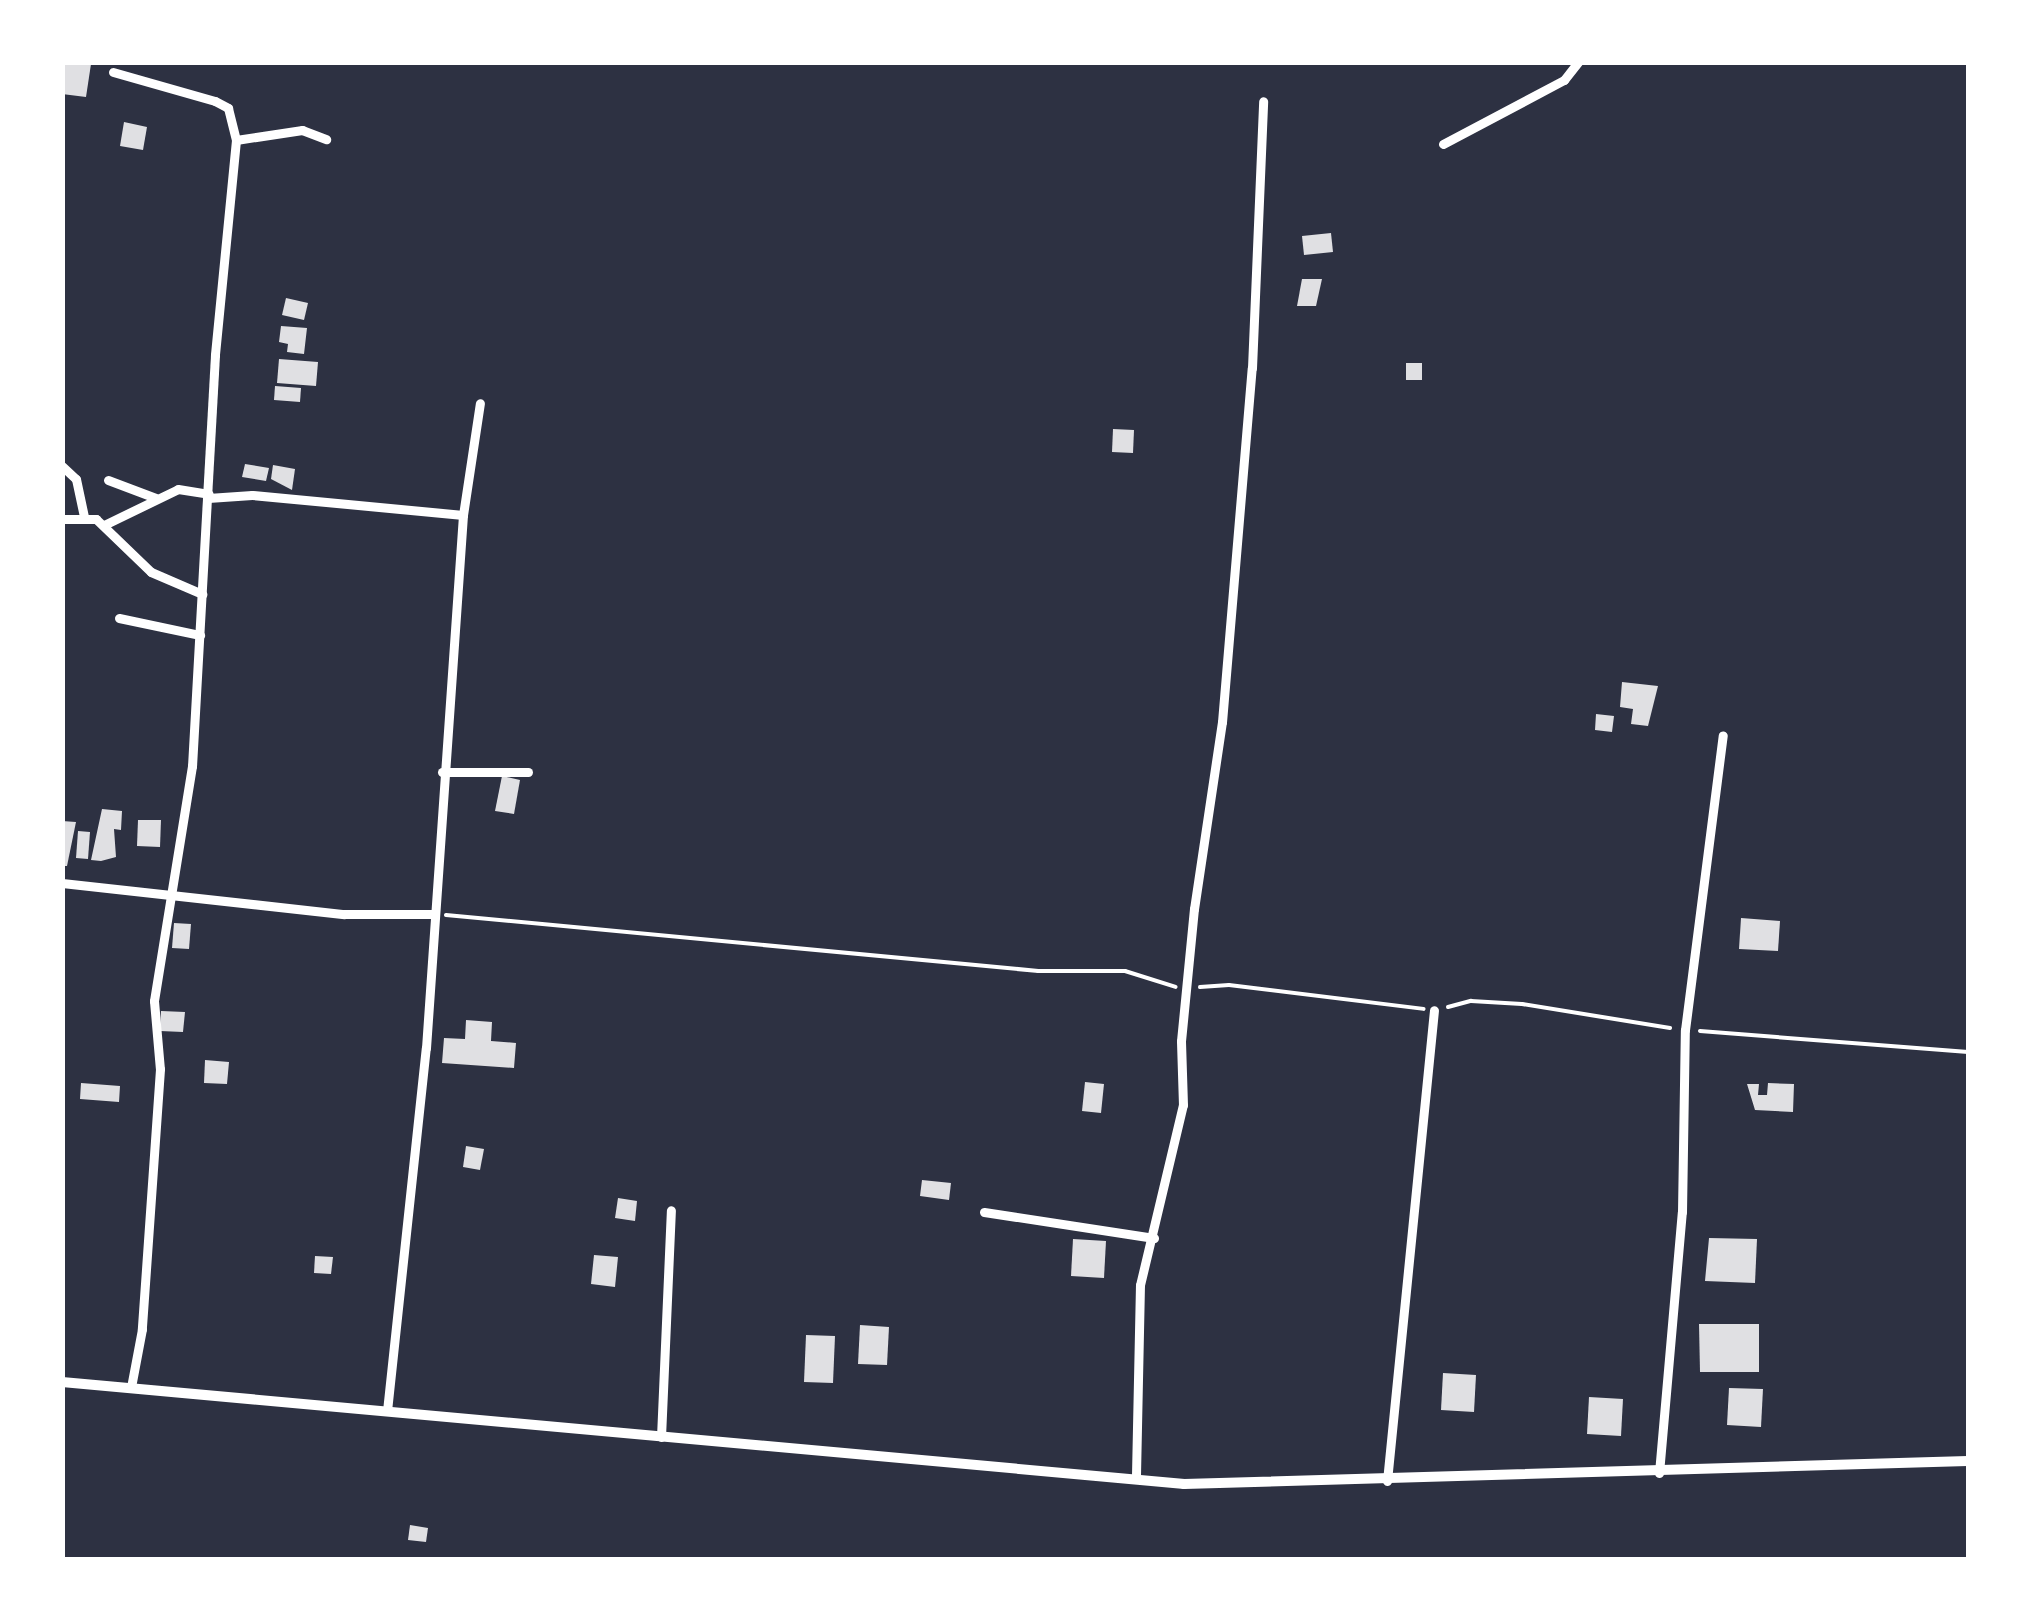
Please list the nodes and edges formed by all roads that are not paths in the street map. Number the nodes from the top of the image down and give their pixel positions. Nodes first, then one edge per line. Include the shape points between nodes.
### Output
1 (1578, 62) edge
2 (114, 72) dead end
3 (1263, 101) dead end
4 (326, 139) dead end
5 (236, 140) junction
6 (1443, 144) dead end
7 (480, 403) dead end
8 (62, 466) edge
9 (108, 480) dead end
10 (209, 496) junction
11 (156, 498) junction
12 (463, 514) junction
13 (84, 518) junction
14 (62, 519) edge
15 (104, 524) junction
16 (202, 594) junction
17 (118, 618) dead end
18 (200, 635) junction
19 (1724, 735) dead end
20 (442, 772) junction
21 (528, 772) dead end
22 (62, 883) edge
23 (176, 891) junction
24 (431, 914) junction
25 (1434, 1010) dead end
26 (671, 1210) dead end
27 (984, 1212) dead end
28 (1154, 1238) junction
29 (62, 1382) edge
30 (131, 1387) junction
31 (387, 1411) junction
32 (662, 1437) junction
33 (1968, 1461) edge
34 (1659, 1473) junction
35 (1136, 1475) junction
36 (1387, 1481) junction

1 - 6 street via 1564,80
2 - 5 street via 216,101 228,108
3 - 28 street via 1252,368 1222,722 1194,909 1181,1040 1183,1105
4 - 5 street via 302,130
5 - 10 street
7 - 12 street
8 - 13 street via 76,479
9 - 11 street
10 - 11 street via 178,489
10 - 12 street
10 - 16 street
11 - 15 street
12 - 20 street
13 - 14 street
13 - 15 street
15 - 16 street via 151,572
16 - 18 street
17 - 18 street
18 - 23 street
19 - 34 street via 1684,1030 1682,1212
20 - 21 street
20 - 24 street
22 - 23 street
23 - 24 street via 344,914
23 - 30 street via 158,951 160,1070 142,1329
24 - 31 street via 426,1048
25 - 36 street
26 - 32 street
27 - 28 street
28 - 35 street via 1140,1286
29 - 30 street
30 - 31 street
31 - 32 street
32 - 35 street
33 - 34 street
34 - 36 street
35 - 36 street via 1184,1484

